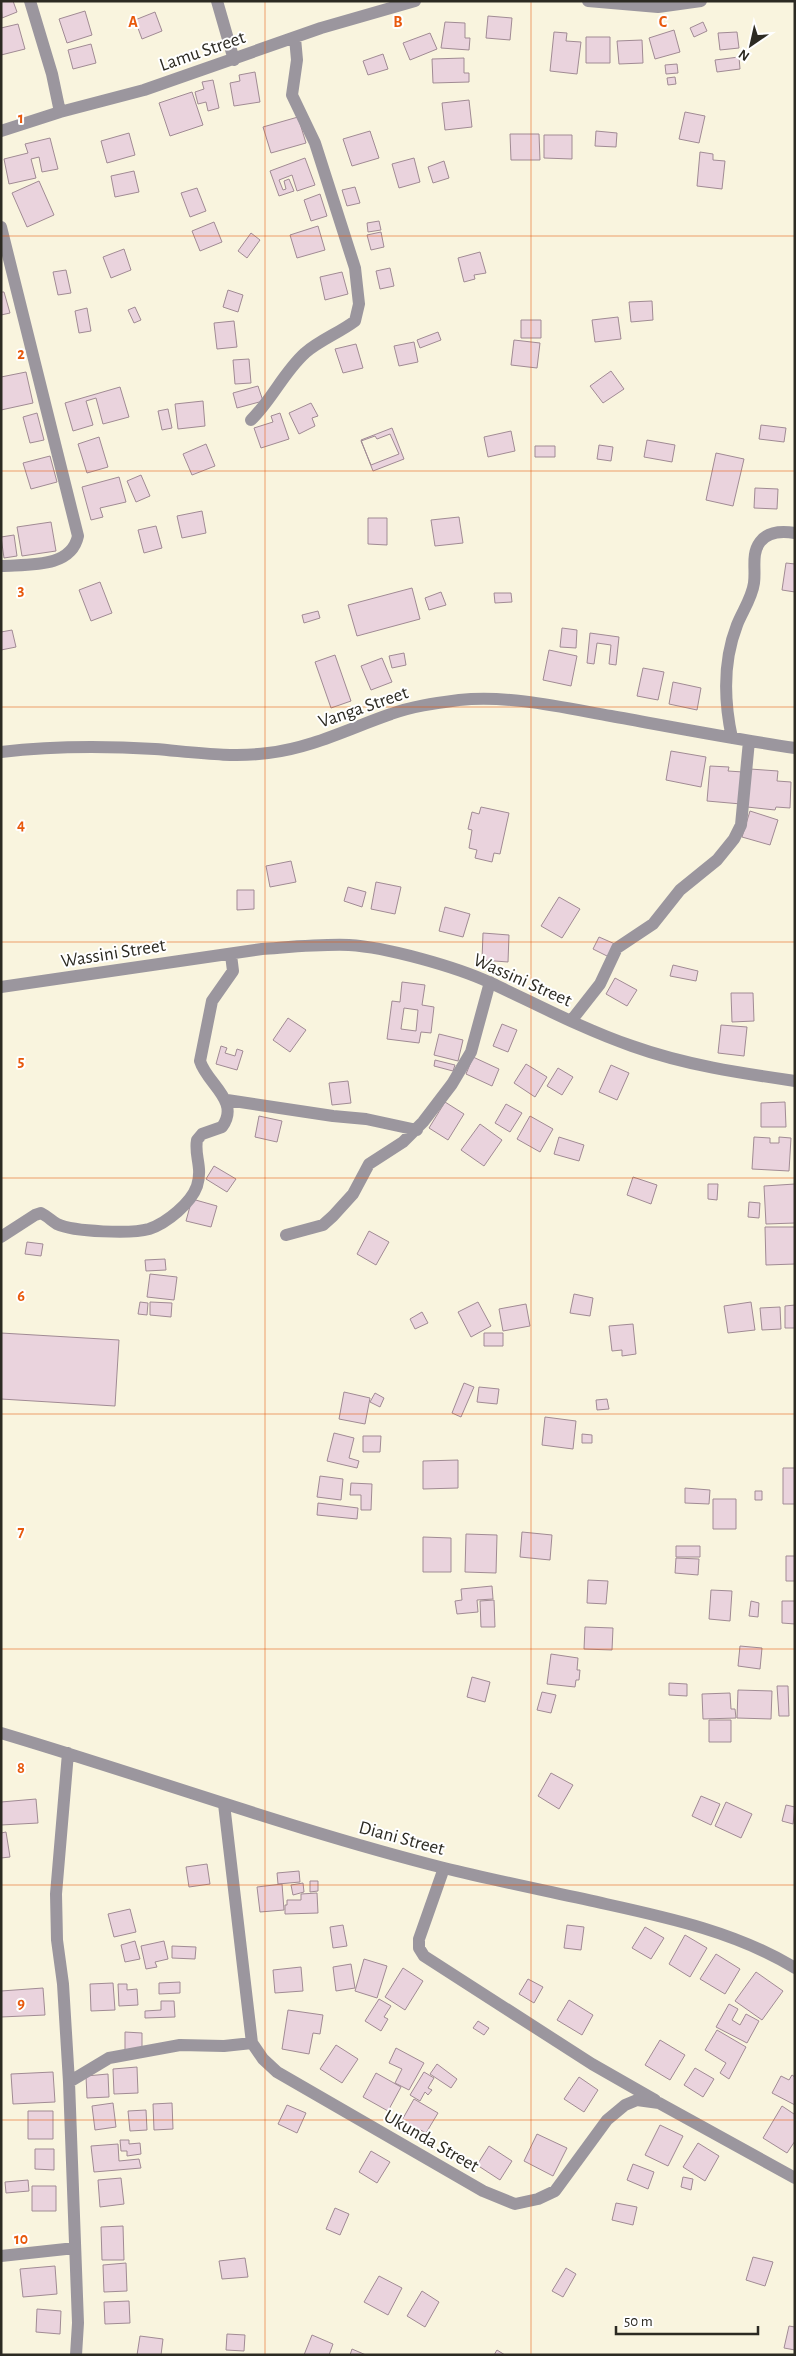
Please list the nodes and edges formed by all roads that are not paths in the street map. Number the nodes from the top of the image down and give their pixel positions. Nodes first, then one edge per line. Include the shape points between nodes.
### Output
1 (30, 1) edge
2 (217, 1) edge
3 (415, 1) edge
4 (588, 1) edge
5 (701, 1) edge
6 (295, 38) junction
7 (234, 60) junction
8 (60, 112) junction
9 (1, 131) edge
10 (1, 228) edge
11 (251, 420) dead end
12 (795, 533) edge
13 (1, 566) edge
14 (732, 738) junction
15 (749, 741) junction
16 (795, 748) edge
17 (1, 752) edge
18 (231, 955) junction
19 (490, 982) junction
20 (1, 987) edge
21 (571, 1021) junction
22 (795, 1081) edge
23 (226, 1100) junction
24 (417, 1130) junction
25 (286, 1235) dead end
26 (1, 1237) edge
27 (1, 1733) edge
28 (68, 1753) junction
29 (224, 1804) junction
30 (444, 1868) junction
31 (794, 1965) edge
32 (252, 2043) junction
33 (69, 2082) junction
34 (659, 2102) junction
35 (795, 2178) edge
36 (75, 2248) junction
37 (1, 2256) edge
38 (76, 2355) edge

1 - 8 street
2 - 7 street
3 - 6 street, Lamu Street
4 - 5 street via 658,7
6 - 7 street, Lamu Street
6 - 11 street via 297,60 292,95 315,143 354,268 359,304 355,322 306,352
7 - 8 street, Lamu Street via 144,90
8 - 9 street, Lamu Street
10 - 13 street via 78,536 70,553 55,561
12 - 14 street via 771,534 761,540 755,550 754,583 728,651 727,695
14 - 15 street, Vanga Street
14 - 17 street, Vanga Street via 566,707 483,698 393,713 333,737 269,753 110,747 29,748
15 - 16 street, Vanga Street
15 - 21 street via 741,825 734,839 717,860 680,890 653,924 617,948 600,984
18 - 19 street, Wassini Street via 300,945 350,945 428,962
18 - 20 street, Wassini Street
18 - 23 street via 233,971 212,1000 200,1062 203,1071
19 - 21 street, Wassini Street
19 - 24 street via 467,1059
21 - 22 street, Wassini Street via 634,1047 706,1068
23 - 24 street via 366,1119
23 - 26 street via 226,1122 197,1140 200,1164 194,1193 164,1220 150,1228 134,1231 91,1230 57,1224 42,1213
24 - 25 street via 369,1164 353,1194 328,1221
27 - 28 street, Diani Street
28 - 29 street, Diani Street
28 - 33 street via 56,1894
29 - 30 street, Diani Street
29 - 32 street
30 - 31 street, Diani Street via 655,1915 727,1936
30 - 34 street via 419,1940 424,1956 592,2064
32 - 33 street via 180,2045 109,2058
32 - 34 street, Ukunda Street via 277,2072 483,2191 515,2204 555,2191 607,2120 625,2105 637,2100
33 - 36 street
34 - 35 street, Ukunda Street
36 - 37 street
36 - 38 street

